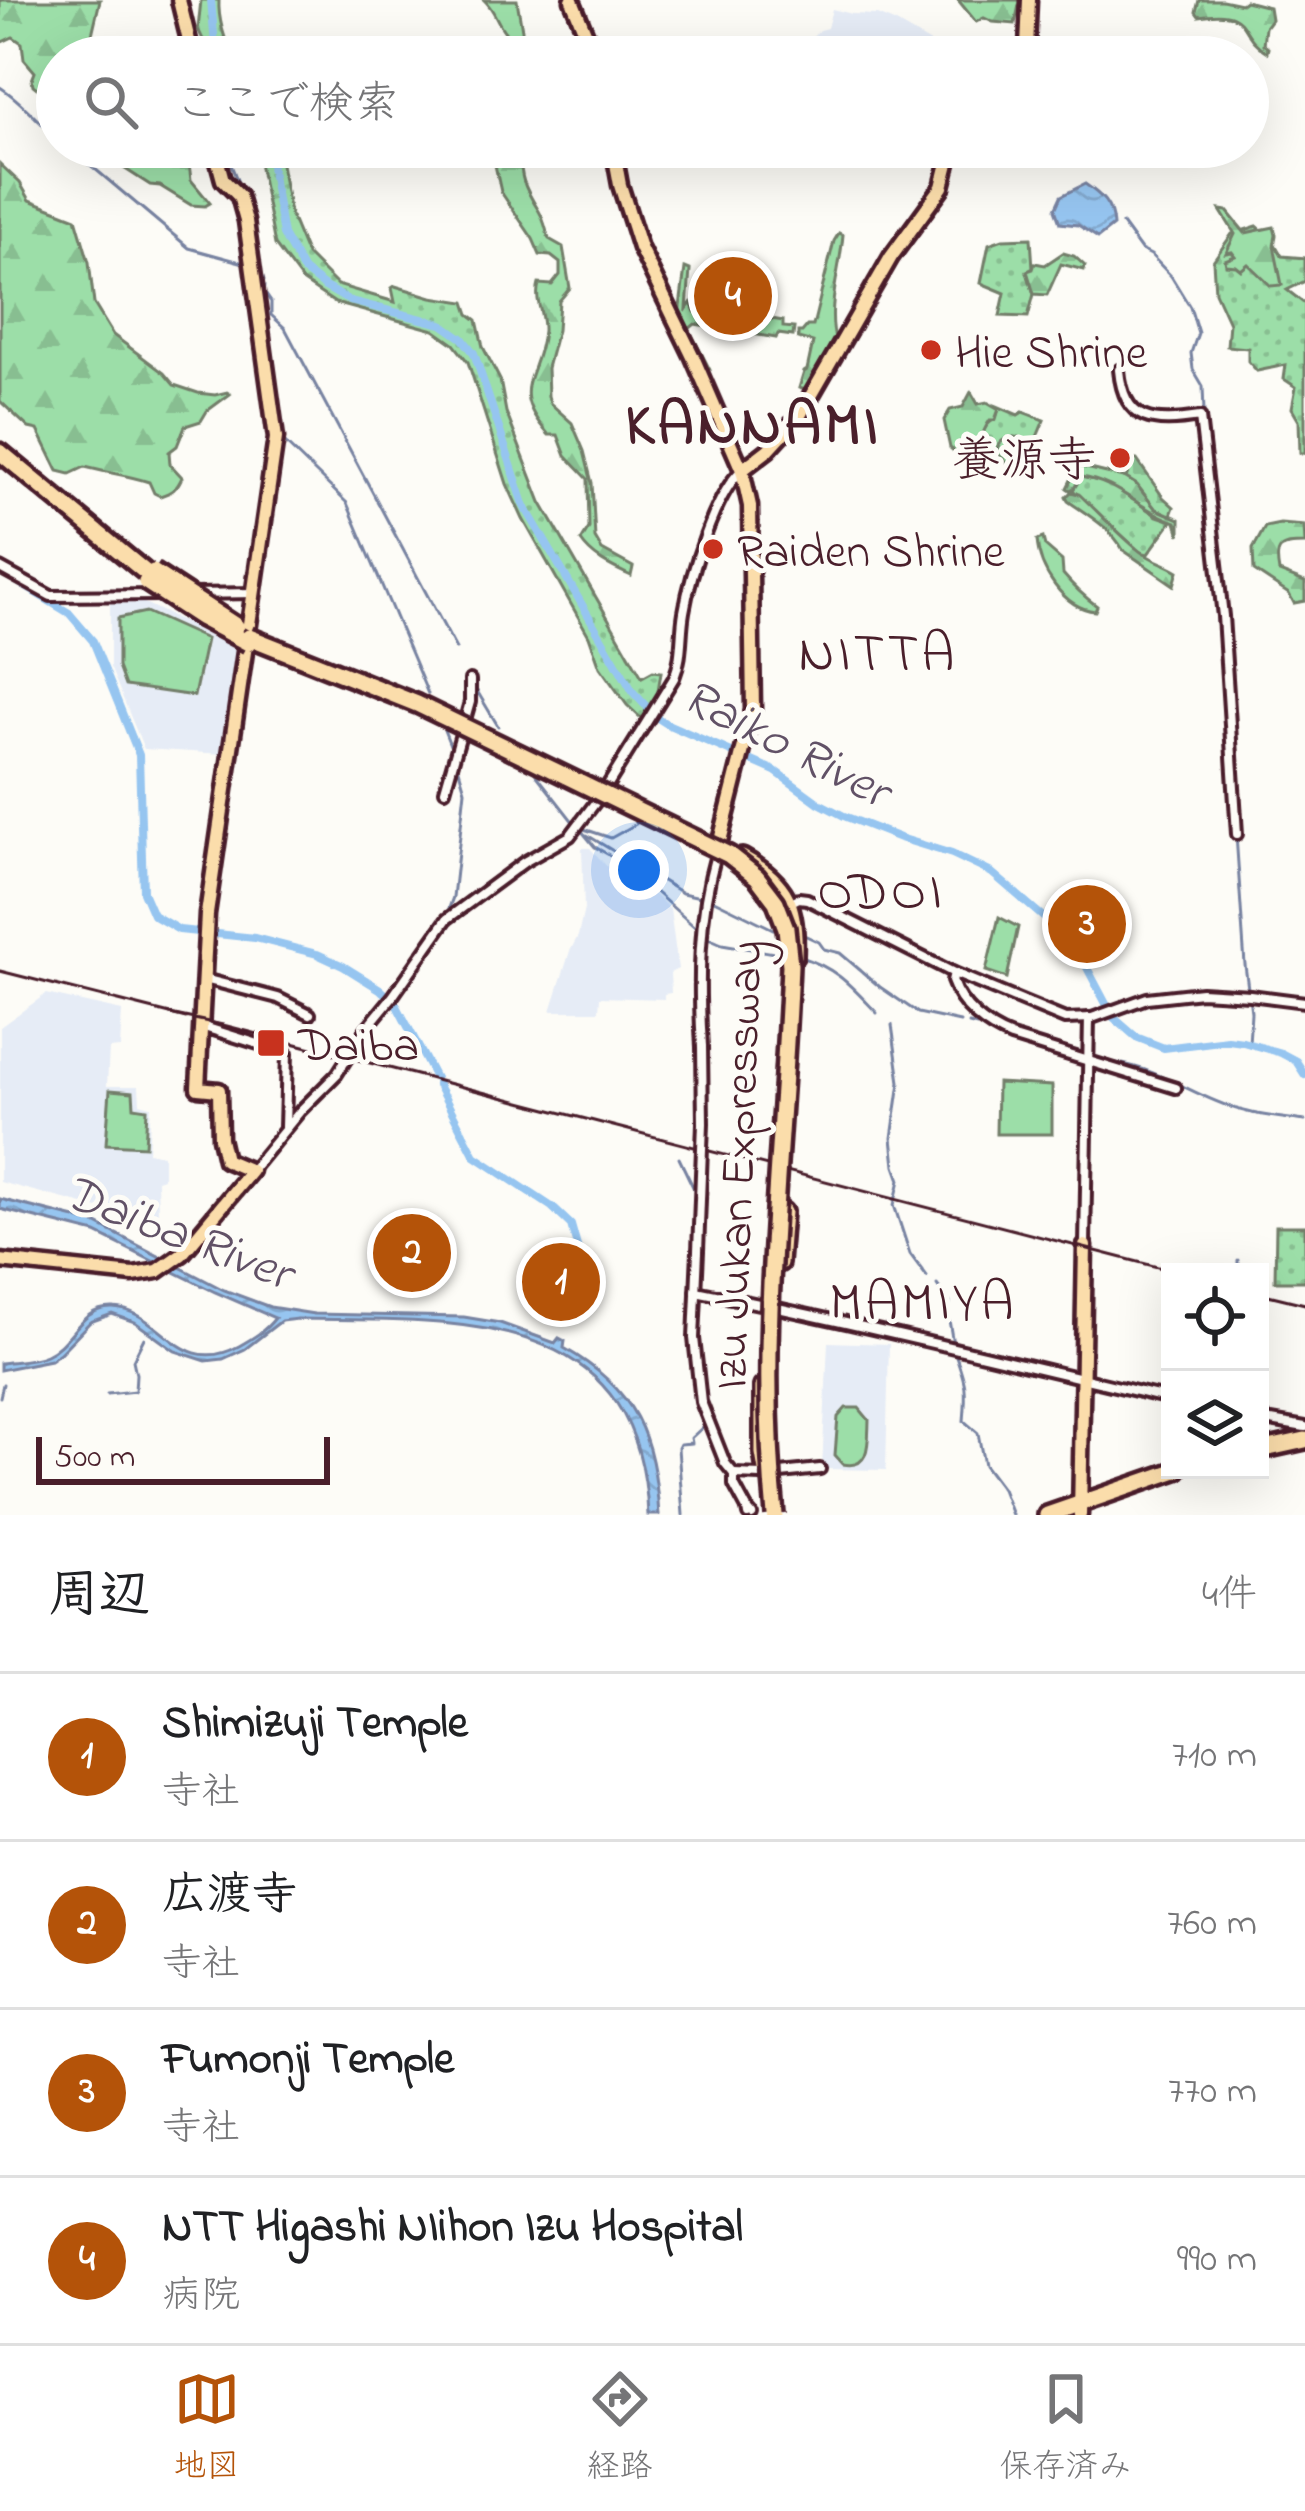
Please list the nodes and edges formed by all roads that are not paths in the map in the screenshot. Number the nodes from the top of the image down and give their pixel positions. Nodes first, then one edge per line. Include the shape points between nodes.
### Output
1 (179, 0) edge
2 (572, 0) edge
3 (1029, 0) edge
4 (188, 36) edge
5 (587, 36) edge
6 (1028, 36) edge
7 (220, 168) edge
8 (617, 168) edge
9 (947, 168) edge
10 (1118, 370) dead end
11 (0, 454) edge
12 (742, 470) junction
13 (0, 568) edge
14 (149, 577) junction
15 (255, 593) junction
16 (249, 638) junction
17 (470, 680) dead end
18 (464, 726) junction
19 (446, 790) dead end
20 (601, 794) junction
21 (1237, 834) dead end
22 (718, 850) junction
23 (787, 903) junction
24 (954, 973) junction
25 (204, 979) junction
26 (1305, 1002) edge
27 (310, 1014) dead end
28 (1092, 1017) junction
29 (201, 1026) junction
30 (1087, 1060) junction
31 (1176, 1088) dead end
32 (285, 1128) junction
33 (251, 1171) junction
34 (1085, 1246) joint
35 (0, 1262) edge
36 (696, 1291) junction
37 (771, 1308) junction
38 (1082, 1377) junction
39 (1161, 1397) edge
40 (1269, 1422) edge
41 (1305, 1434) edge
42 (1269, 1445) edge
43 (820, 1469) dead end
44 (734, 1474) junction
45 (771, 1474) junction
46 (1161, 1477) edge
47 (1163, 1479) edge
48 (1081, 1509) edge
49 (749, 1513) edge
50 (776, 1515) edge
51 (1047, 1515) edge
52 (1059, 1515) edge

1 - 4 main road
2 - 5 main road
3 - 6 main road
7 - 15 main road via 246,220 276,438
8 - 12 main road via 640,248
9 - 12 main road via 942,188 890,257 800,415
10 - 21 street via 1121,393 1137,412 1157,420 1195,417 1223,616
11 - 14 highway
12 - 20 street via 728,484 694,568 674,679
12 - 22 main road via 755,679
13 - 15 street via 51,596
14 - 16 highway, bridge via 201,618
14 - 50 highway, Izu Jukan Expressway, bridge via 274,649 447,717 698,838 746,867 771,894 790,965 768,1385
15 - 16 main road
16 - 18 highway
16 - 25 main road
17 - 18 street
18 - 19 street
18 - 20 highway
20 - 22 highway
20 - 32 street via 565,840 449,917 337,1074
22 - 23 highway
22 - 36 street, bridge via 700,936
23 - 24 street via 803,898 823,906
23 - 37 highway, bridge
24 - 28 street via 1060,1017
24 - 30 street via 956,994 994,1030
25 - 27 street
25 - 29 main road
26 - 28 street via 1199,992
28 - 30 street
29 - 32 street via 287,1053
29 - 33 main road via 198,1088 219,1090 225,1160
30 - 31 street
30 - 34 street
32 - 33 street
33 - 35 main road via 182,1254 150,1274
34 - 38 main road
36 - 37 street
36 - 44 street via 700,1402
37 - 38 street
37 - 45 highway
38 - 39 street
38 - 48 main road
40 - 41 street
41 - 42 highway
43 - 45 street
44 - 45 street
44 - 49 street
45 - 50 highway
46 - 48 highway
47 - 48 highway
48 - 51 highway
48 - 52 highway

